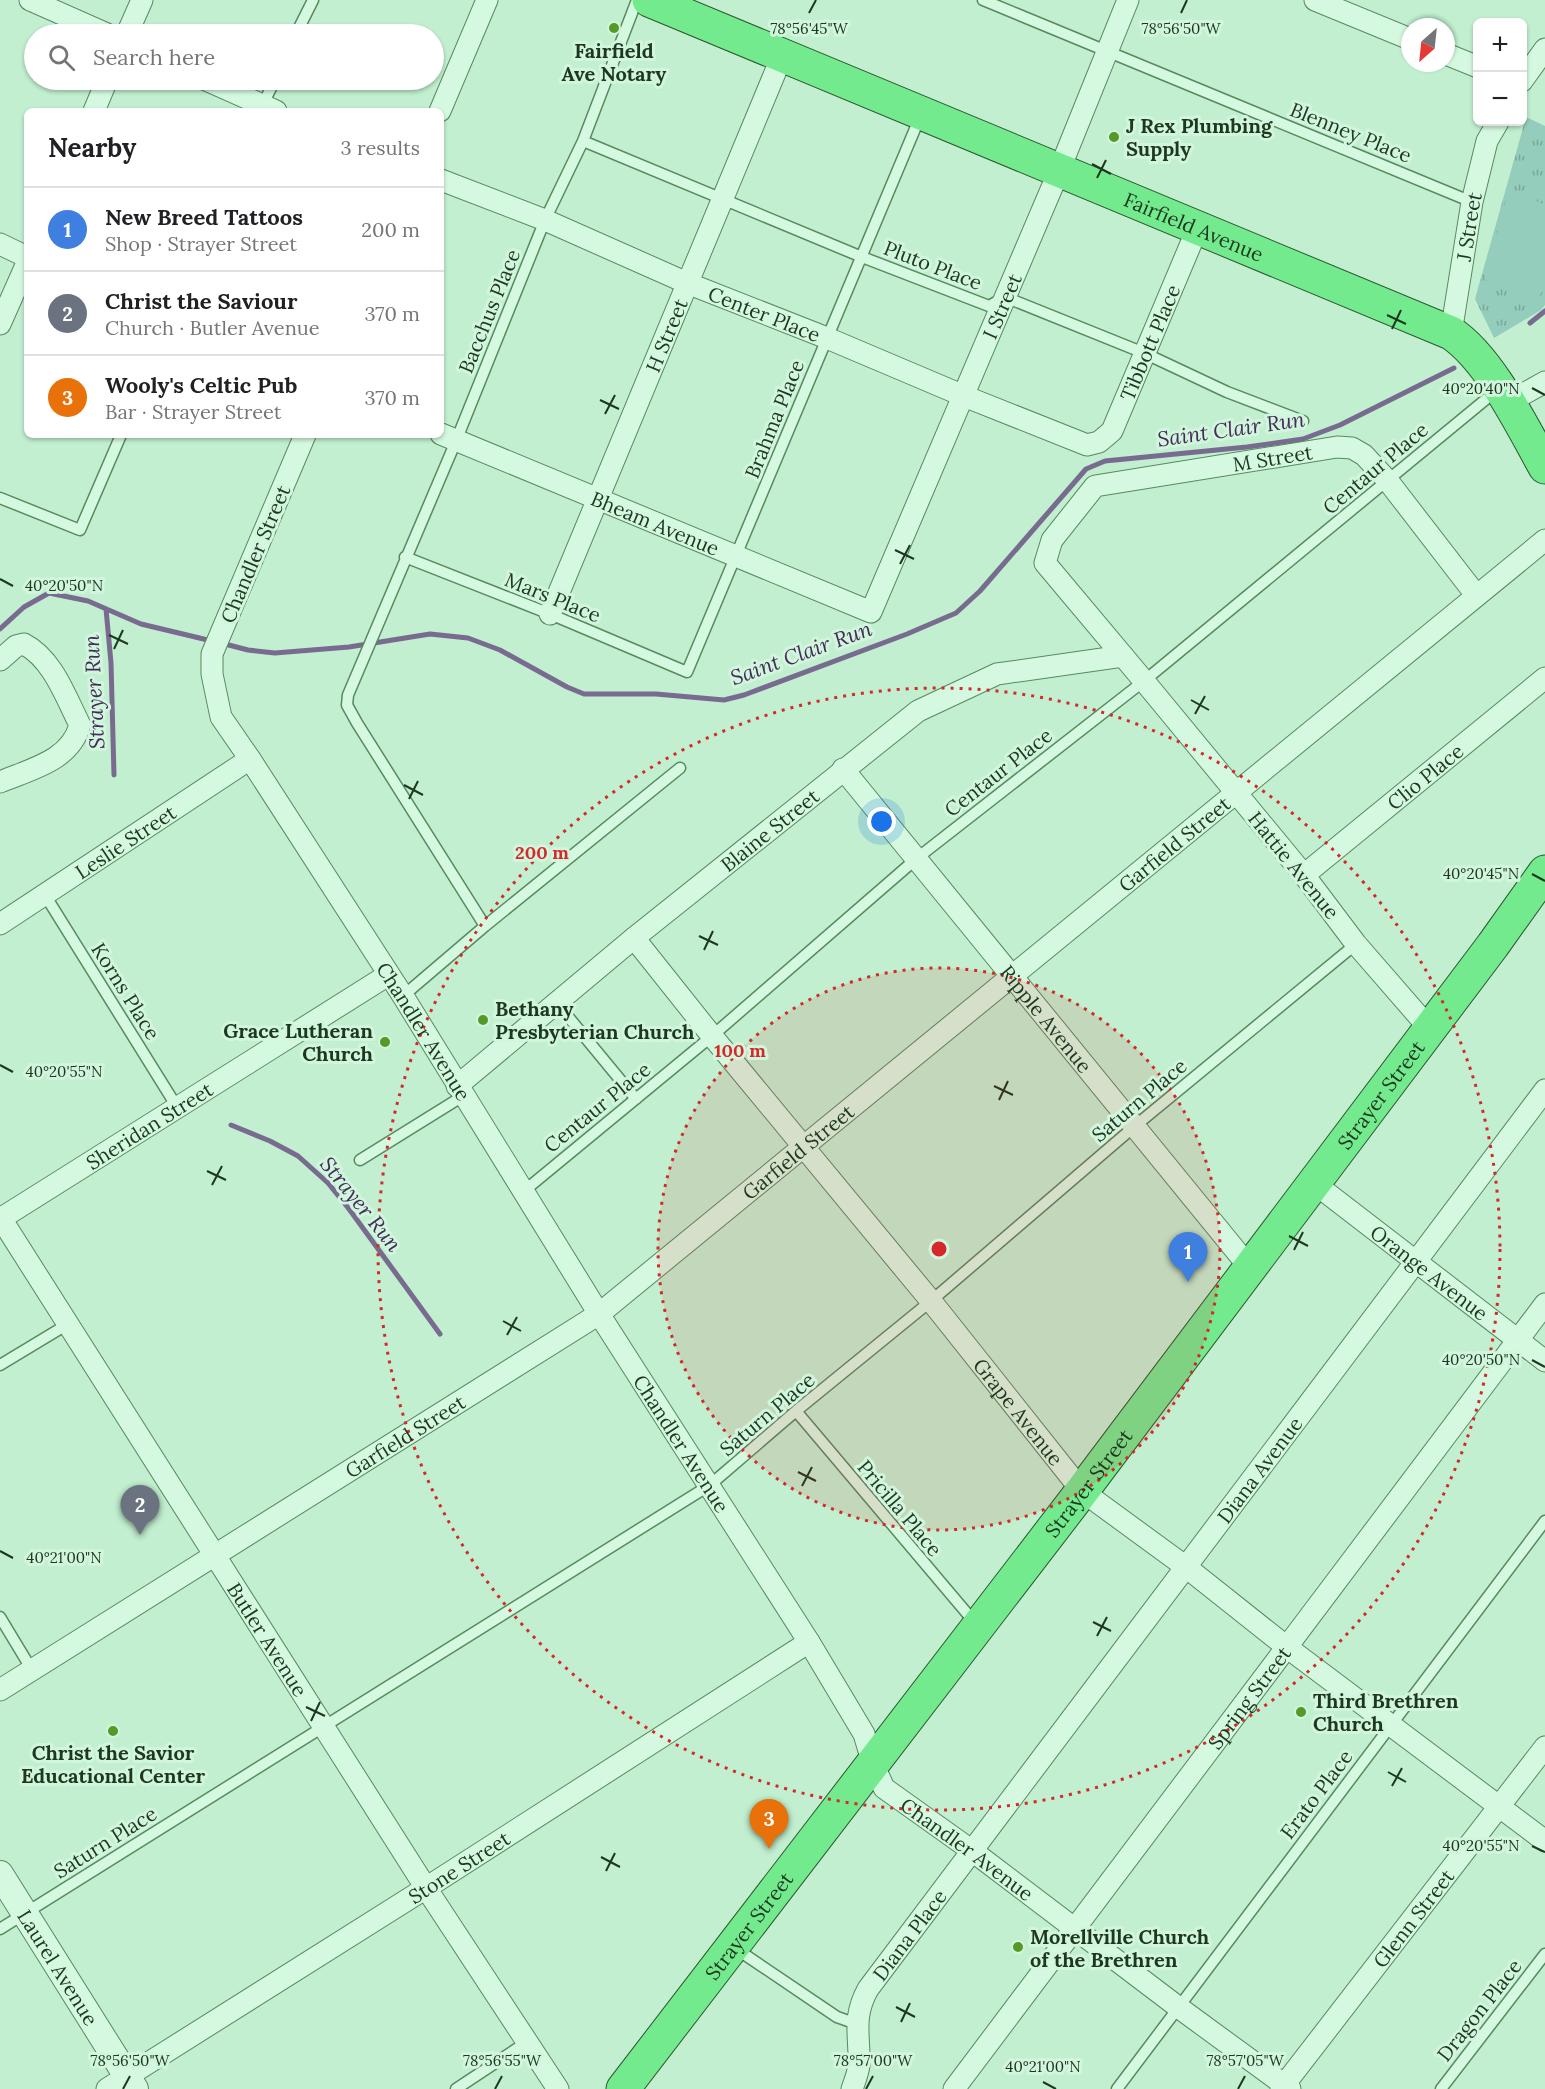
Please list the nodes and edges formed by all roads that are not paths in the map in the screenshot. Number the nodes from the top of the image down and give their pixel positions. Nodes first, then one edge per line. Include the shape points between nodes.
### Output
1 (30, 0) edge
2 (142, 0) edge
3 (313, 0) edge
4 (487, 0) edge
5 (637, 0) edge
6 (649, 0) edge
7 (983, 0) edge
8 (1128, 0) edge
9 (1315, 0) edge
10 (84, 24) edge
11 (131, 24) edge
12 (301, 24) edge
13 (1401, 35) edge
14 (1545, 49) edge
15 (1106, 51) junction
16 (782, 56) junction
17 (1455, 58) edge
18 (1473, 65) edge
19 (1527, 74) edge
20 (102, 90) edge
21 (227, 90) edge
22 (272, 90) edge
23 (94, 108) edge
24 (264, 108) edge
25 (266, 108) edge
26 (441, 108) edge
27 (921, 113) junction
28 (1496, 126) edge
29 (583, 141) junction
30 (1059, 171) junction
31 (444, 181) edge
32 (722, 199) junction
33 (1472, 202) junction
34 (545, 220) junction
35 (1198, 227) junction
36 (0, 244) edge
37 (24, 256) edge
38 (862, 257) junction
39 (24, 270) edge
40 (687, 283) junction
41 (1005, 297) junction
42 (0, 324) edge
43 (1451, 333) junction
44 (827, 338) junction
45 (1144, 353) junction
46 (1545, 382) edge
47 (1504, 395) junction
48 (964, 396) junction
49 (1303, 421) dead end
50 (120, 438) edge
51 (304, 438) edge
52 (448, 438) edge
53 (1087, 445) joint
54 (1545, 466) edge
55 (1388, 481) junction
56 (0, 498) edge
57 (597, 499) junction
58 (1545, 540) edge
59 (405, 557) junction
60 (736, 557) junction
61 (1045, 563) joint
62 (1476, 595) junction
63 (871, 612) joint
64 (550, 614) junction
65 (1123, 656) junction
66 (0, 660) edge
67 (212, 664) joint
68 (687, 672) joint
69 (1545, 678) edge
70 (1144, 681) junction
71 (250, 759) junction
72 (680, 768) dead end
73 (843, 768) junction
74 (0, 782) edge
75 (1234, 792) junction
76 (916, 859) junction
77 (1544, 874) edge
78 (1304, 875) junction
79 (45, 894) junction
80 (0, 924) edge
81 (485, 926) junction
82 (634, 938) junction
83 (1356, 944) junction
84 (388, 975) junction
85 (1012, 976) junction
86 (403, 996) junction
87 (556, 1002) junction
88 (1429, 1028) junction
89 (712, 1036) junction
90 (1545, 1090) edge
91 (460, 1091) junction
92 (636, 1099) junction
93 (177, 1107) junction
94 (1134, 1126) junction
95 (803, 1145) junction
96 (360, 1160) dead end
97 (1314, 1183) junction
98 (524, 1191) junction
99 (0, 1218) edge
100 (1415, 1260) junction
101 (1250, 1268) junction
102 (931, 1301) junction
103 (1545, 1304) edge
104 (599, 1314) junction
105 (68, 1324) junction
106 (1518, 1340) junction
107 (1545, 1361) edge
108 (0, 1365) edge
109 (796, 1412) junction
110 (710, 1485) junction
111 (1082, 1491) junction
112 (1545, 1521) edge
113 (216, 1554) junction
114 (1186, 1567) junction
115 (0, 1617) edge
116 (978, 1627) junction
117 (809, 1642) junction
118 (1288, 1648) junction
119 (32, 1670) junction
120 (0, 1690) edge
121 (1391, 1724) junction
122 (325, 1725) junction
123 (1545, 1747) edge
124 (873, 1764) junction
125 (1500, 1807) junction
126 (1545, 1841) edge
127 (971, 1850) junction
128 (0, 1874) edge
129 (426, 1888) junction
130 (25, 1914) junction
131 (0, 1929) edge
132 (1075, 1930) junction
133 (732, 1946) junction
134 (1545, 1954) edge
135 (1178, 2007) junction
136 (857, 2024) junction
137 (527, 2042) junction
138 (123, 2085) edge
139 (1285, 2088) edge
140 (456, 2089) edge
141 (558, 2089) edge
142 (623, 2089) edge
143 (852, 2089) edge
144 (954, 2089) edge
145 (1117, 2089) edge
146 (1441, 2089) edge

1 - 10 street
2 - 11 street
3 - 12 lane
4 - 26 street
5 - 29 lane, Bacchus Place
6 - 16 highway, Fairfield Avenue
7 - 15 lane, Blenney Place
8 - 15 street, I Street
9 - 13 street
14 - 19 street
15 - 30 street, I Street
15 - 33 lane, Blenney Place
16 - 27 highway, Fairfield Avenue
16 - 32 street, H Street
17 - 18 street
20 - 23 street
21 - 24 street
22 - 25 lane
27 - 30 highway, Fairfield Avenue
27 - 38 lane, Brahma Place
28 - 33 street, J Street via 1487,141
29 - 32 lane, Pluto Place
29 - 34 lane, Bacchus Place
30 - 35 highway, Fairfield Avenue
30 - 41 street, I Street
31 - 34 street, Center Place
32 - 38 lane, Pluto Place
32 - 40 street, H Street
33 - 43 street, J Street
34 - 40 street, Center Place
34 - 52 lane, Bacchus Place
35 - 43 highway, Fairfield Avenue
35 - 45 street, Tibbott Place
36 - 37 street
38 - 41 lane, Pluto Place via 989,306
38 - 44 lane, Brahma Place
39 - 42 street
40 - 44 street, Center Place
40 - 57 street, H Street
41 - 45 lane, Pluto Place
41 - 48 street, I Street
43 - 47 highway, Fairfield Avenue via 1478,356
44 - 48 street, Center Place
44 - 60 lane, Brahma Place
45 - 49 lane, Pluto Place via 1227,392
45 - 53 street, Tibbott Place via 1112,430 1099,442
46 - 47 street
47 - 54 highway, Fairfield Avenue
47 - 55 lane, Centaur Place
48 - 53 street, Center Place
48 - 63 street, I Street
50 - 56 lane via 80,530
51 - 67 street, Chandler Street via 223,628
52 - 57 street, Bheam Avenue
52 - 59 lane, Bacchus Place
55 - 61 street, M Street via 1364,455 1352,448 1337,447 1095,486 1052,540
55 - 62 street, M Street
55 - 70 lane, Centaur Place
57 - 60 street, Bheam Avenue
57 - 64 street, H Street
58 - 62 street, Garfield Street
59 - 64 lane, Mars Place
59 - 81 lane, Bacchus Place via 347,705
60 - 63 street, Bheam Avenue
60 - 68 lane, Brahma Place
61 - 65 street, Hattie Avenue
62 - 75 street, Garfield Street
64 - 68 lane, Mars Place
65 - 70 street, Hattie Avenue
65 - 73 street, Blaine Street via 997,674 918,711
66 - 74 street via 16,646 33,648 48,664 80,725 72,744 57,758
67 - 71 street, Chandler Avenue via 220,717
69 - 78 street, Clio Place
70 - 75 street, Hattie Avenue
70 - 76 lane, Centaur Place
71 - 79 street, Leslie Street
71 - 84 street, Chandler Avenue
72 - 81 lane
73 - 76 street, Ripple Avenue
73 - 82 street, Blaine Street
75 - 78 street, Hattie Avenue
75 - 85 street, Garfield Street
76 - 85 street, Ripple Avenue
76 - 89 lane, Centaur Place
77 - 88 highway, Strayer Street
78 - 83 street, Hattie Avenue
79 - 80 street, Leslie Street
79 - 93 lane, Korns Place
81 - 86 lane
82 - 87 street, Blaine Street
82 - 89 street, Grape Avenue
83 - 88 street, Hattie Avenue
83 - 94 lane, Saturn Place
84 - 86 street, Chandler Avenue
84 - 93 street, Sheridan Street
85 - 94 street, Ripple Avenue
85 - 95 street, Garfield Street
86 - 91 street, Chandler Avenue
87 - 91 street, Blaine Street
87 - 92 lane
88 - 97 highway, Strayer Street
89 - 92 lane, Centaur Place
89 - 95 street, Grape Avenue
90 - 100 street, Diana Avenue
91 - 96 lane
91 - 98 street, Chandler Avenue
92 - 98 lane, Centaur Place
93 - 99 street, Sheridan Street
94 - 101 street, Ripple Avenue
94 - 102 lane, Saturn Place
95 - 102 street, Grape Avenue
95 - 104 street, Garfield Street
97 - 100 street, Orange Avenue
97 - 101 highway, Strayer Street
98 - 104 street, Chandler Avenue
99 - 105 street, Butler Avenue
100 - 106 street, Orange Avenue
100 - 114 street, Diana Avenue
101 - 111 highway, Strayer Street
102 - 109 lane, Saturn Place
102 - 111 street, Grape Avenue
103 - 106 street, Spring Street
104 - 110 street, Chandler Avenue
104 - 113 street, Garfield Street
105 - 108 lane
105 - 113 street, Butler Avenue
106 - 107 street, Orange Avenue
106 - 118 street, Spring Street
109 - 110 lane, Saturn Place
109 - 116 lane, Pricilla Place
110 - 117 street, Chandler Avenue
110 - 122 lane, Saturn Place
111 - 114 street, Grape Avenue
111 - 116 highway, Strayer Street
112 - 121 lane, Erato Place
113 - 119 street, Garfield Street
113 - 122 street, Butler Avenue
114 - 118 street, Grape Avenue
114 - 127 street, Diana Avenue
115 - 119 lane
116 - 124 highway, Strayer Street
117 - 124 street, Chandler Avenue via 864,1734
117 - 129 street, Stone Street
118 - 121 street, Grape Avenue
118 - 132 street, Spring Street
119 - 120 street, Garfield Street
121 - 125 street, Grape Avenue
121 - 135 lane, Erato Place
122 - 129 street, Butler Avenue
122 - 130 lane, Saturn Place
123 - 125 street, Glenn Street
124 - 127 street, Chandler Avenue via 884,1788
124 - 133 highway, Strayer Street
125 - 126 street, Grape Avenue
125 - 139 street, Glenn Street
127 - 132 street, Chandler Avenue
127 - 136 street, Diana Place via 867,1989 859,2005
128 - 130 street, Laurel Avenue
129 - 137 street, Butler Avenue
129 - 138 street, Stone Street
130 - 131 lane, Saturn Place
130 - 138 street, Laurel Avenue
132 - 135 street, Chandler Avenue
132 - 144 street, Spring Street
133 - 136 lane via 837,2017
133 - 142 highway, Strayer Street
134 - 146 lane, Dragon Place
135 - 139 street, Chandler Avenue
135 - 145 lane, Erato Place
136 - 143 street via 859,2068
137 - 140 lane
137 - 141 street, Butler Avenue

